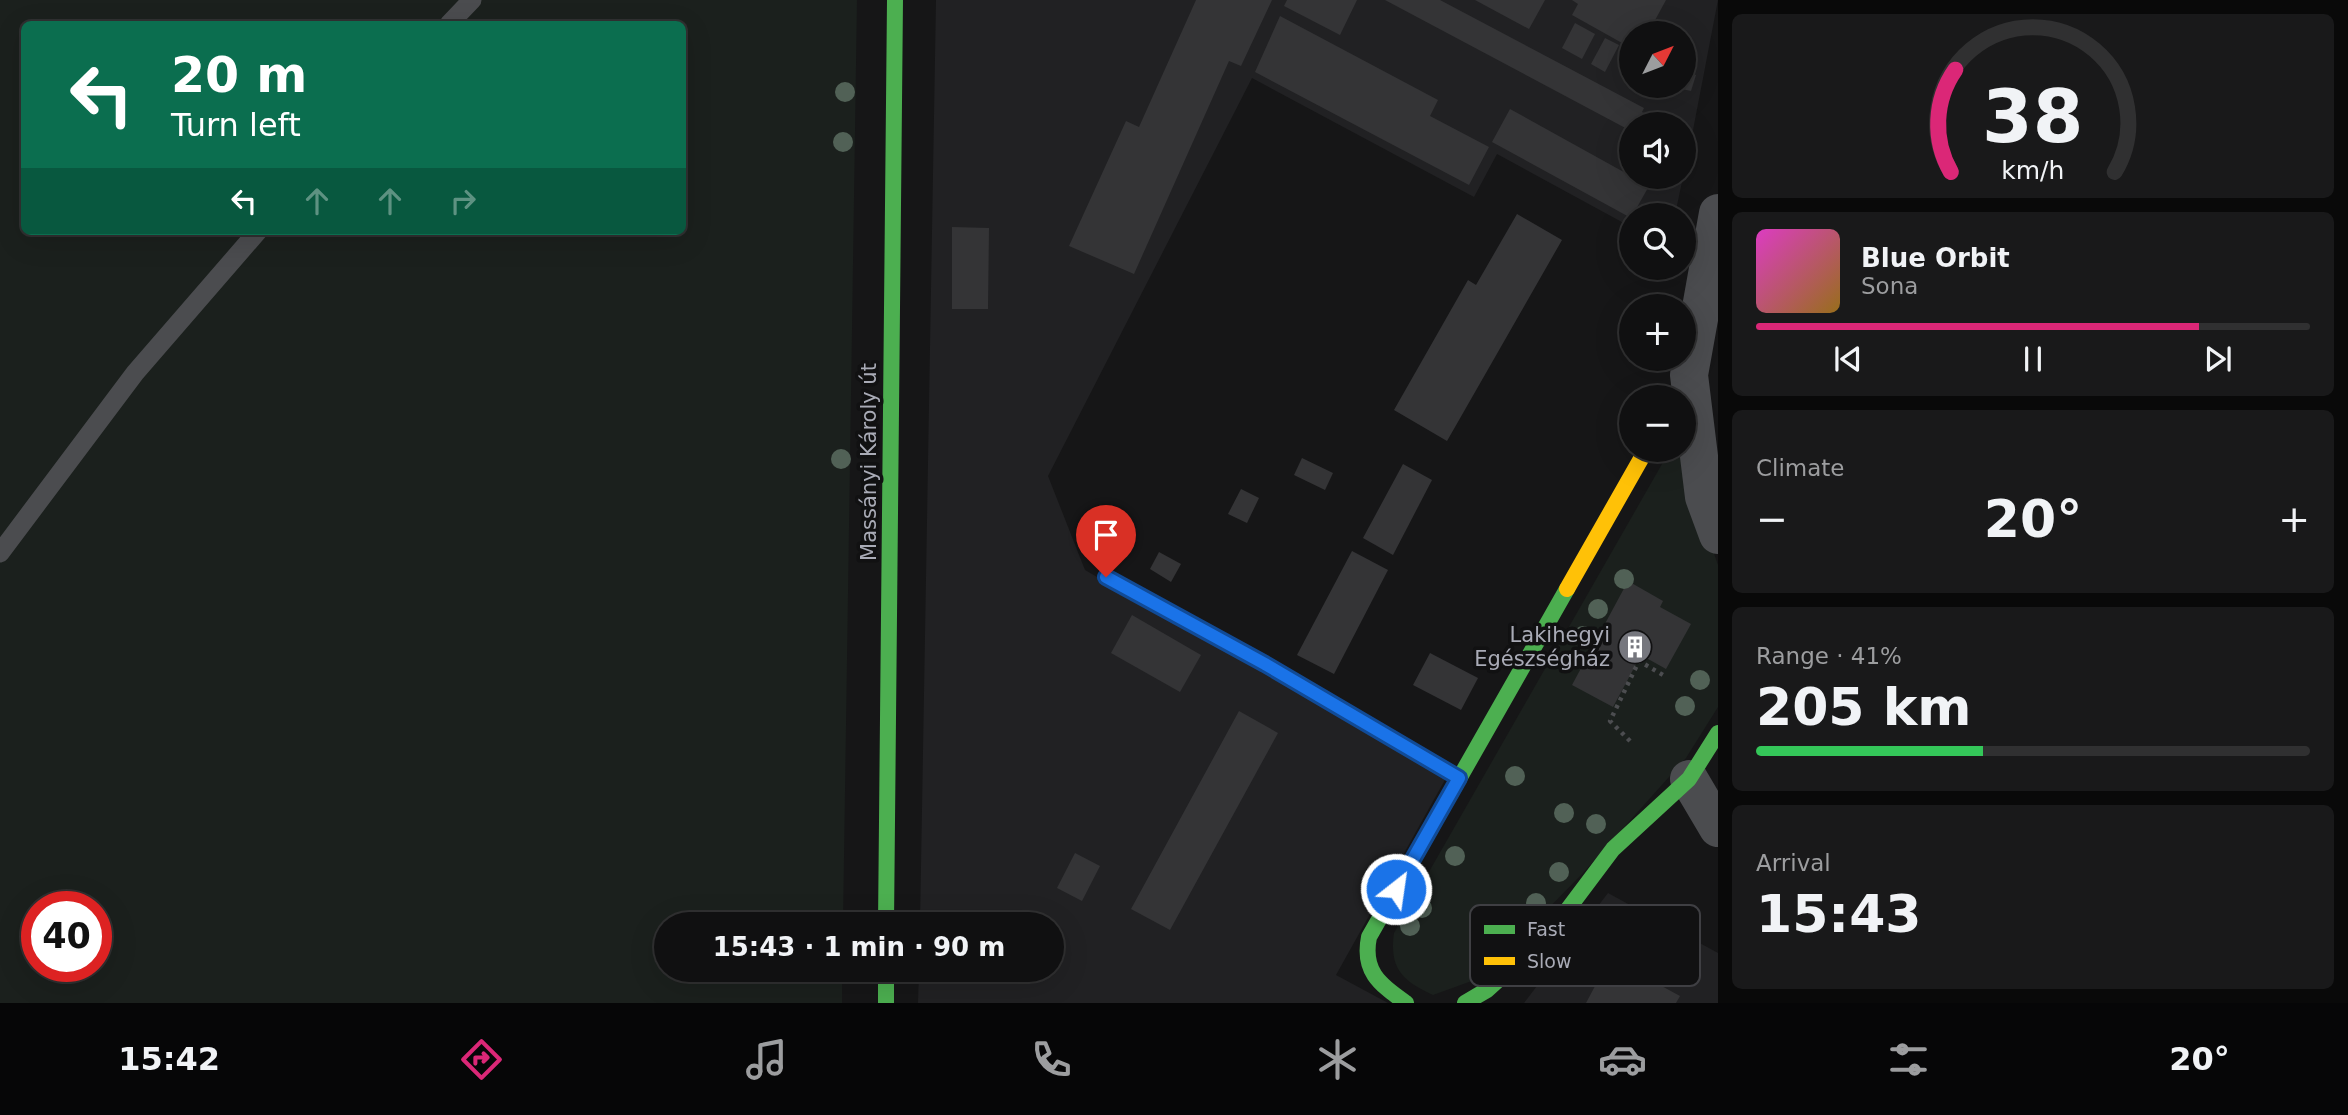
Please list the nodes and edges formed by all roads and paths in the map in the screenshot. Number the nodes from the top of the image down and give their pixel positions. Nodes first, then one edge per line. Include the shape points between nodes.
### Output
1 (472, 0) edge
2 (895, 0) edge
3 (452, 21) edge
4 (1718, 214) edge
5 (255, 235) edge
6 (1682, 385) edge
7 (1696, 456) edge
8 (1639, 462) edge
9 (1718, 535) edge
10 (2, 549) edge
11 (1106, 577) dead end
12 (1663, 675) dead end
13 (1718, 733) edge
14 (1630, 741) dead end
15 (1459, 778) junction
16 (1689, 779) junction
17 (1718, 828) edge
18 (1571, 905) edge
19 (886, 912) edge
20 (886, 982) edge
21 (1491, 986) edge
22 (886, 1003) edge
23 (1406, 1003) edge
24 (1465, 1003) edge

1 - 3 lane
2 - 19 street, Massányi Károly út
4 - 6 street
5 - 10 lane via 135,373
7 - 9 street
8 - 15 street
11 - 15 street
12 - 14 path via 1639,661 1610,721
13 - 16 street
15 - 23 street via 1371,928 1365,951 1370,972 1389,993
16 - 17 street
16 - 18 street via 1613,849
20 - 22 street
21 - 24 street

